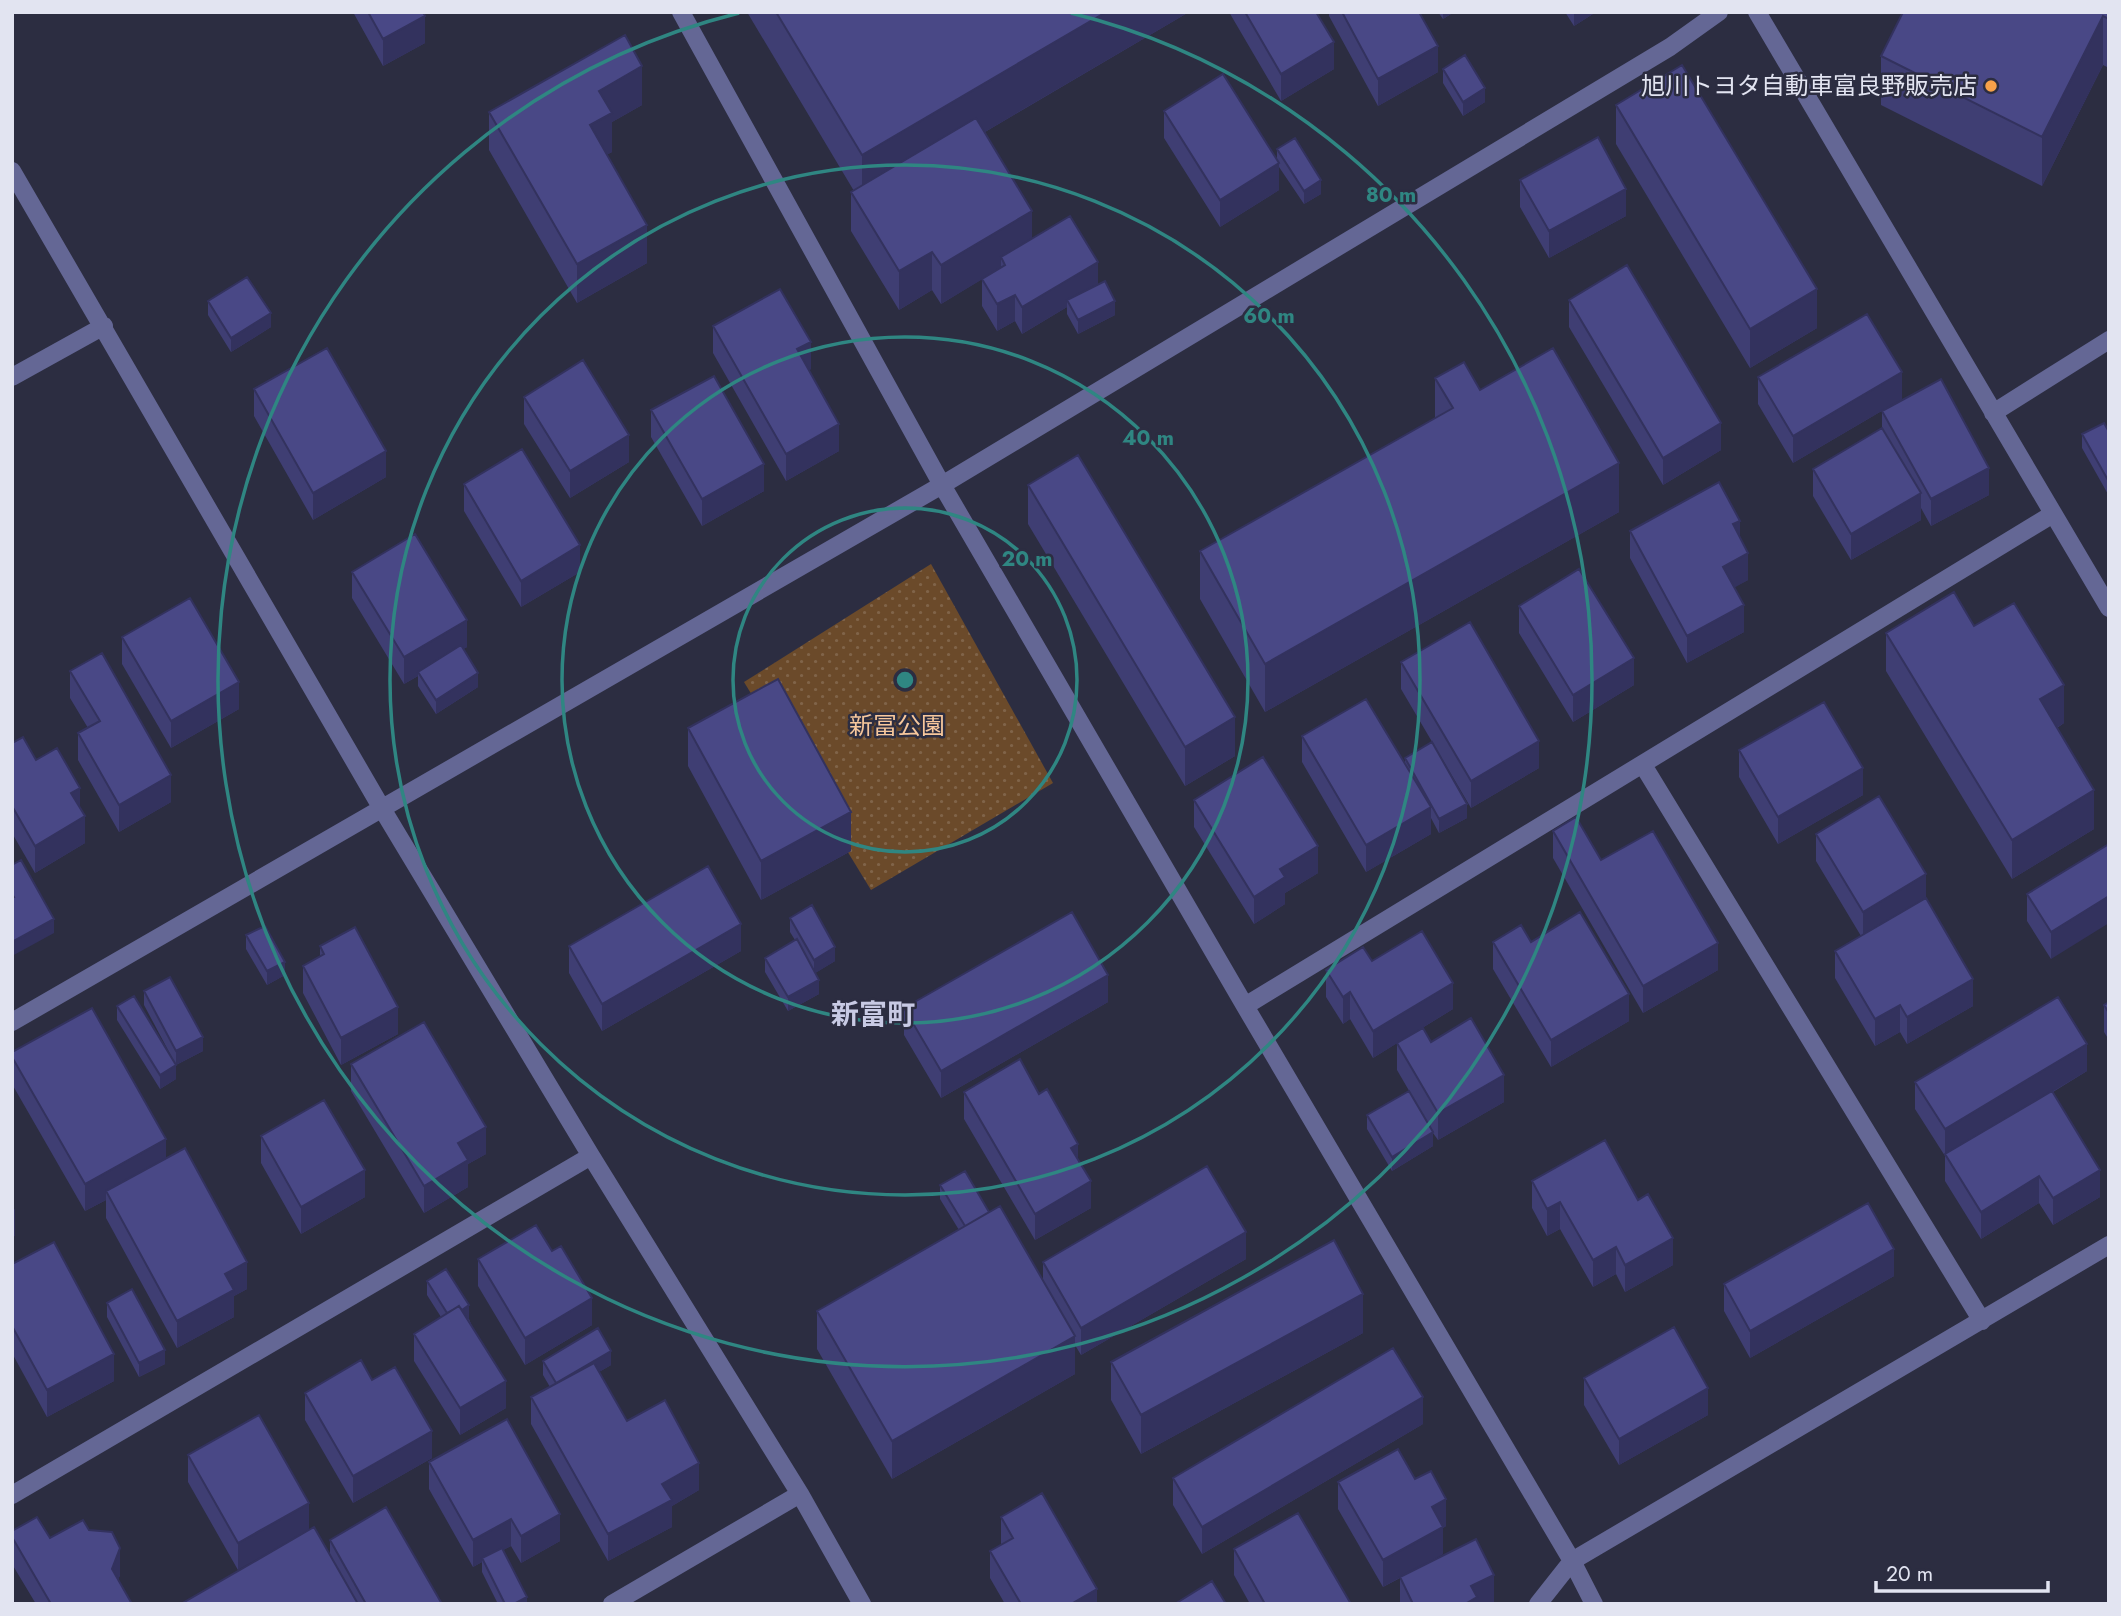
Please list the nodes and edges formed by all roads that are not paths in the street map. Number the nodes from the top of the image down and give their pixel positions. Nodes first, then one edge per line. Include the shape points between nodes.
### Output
1 (681, 12) edge
2 (1719, 12) edge
3 (1757, 12) edge
4 (12, 171) edge
5 (104, 326) junction
6 (2109, 340) edge
7 (12, 377) edge
8 (1993, 414) junction
9 (942, 485) junction
10 (2053, 514) junction
11 (2109, 608) edge
12 (1643, 765) junction
13 (381, 807) junction
14 (1245, 1006) junction
15 (12, 1022) edge
16 (591, 1156) junction
17 (2109, 1245) edge
18 (1982, 1321) junction
19 (800, 1493) junction
20 (12, 1495) edge
21 (1572, 1561) junction
22 (612, 1604) edge
23 (862, 1604) edge
24 (1538, 1604) edge
25 (1594, 1604) edge

1 - 9 street
2 - 9 street via 1670,47
3 - 8 street
4 - 5 street
5 - 7 street
5 - 13 street
6 - 8 street
8 - 10 street
9 - 13 street
9 - 14 street
10 - 11 street
10 - 12 street
12 - 14 street
12 - 18 street
13 - 15 street
13 - 16 street
14 - 21 street
16 - 19 street
16 - 20 street
17 - 18 street
18 - 21 street
19 - 22 street
19 - 23 street
21 - 24 street
21 - 25 street

